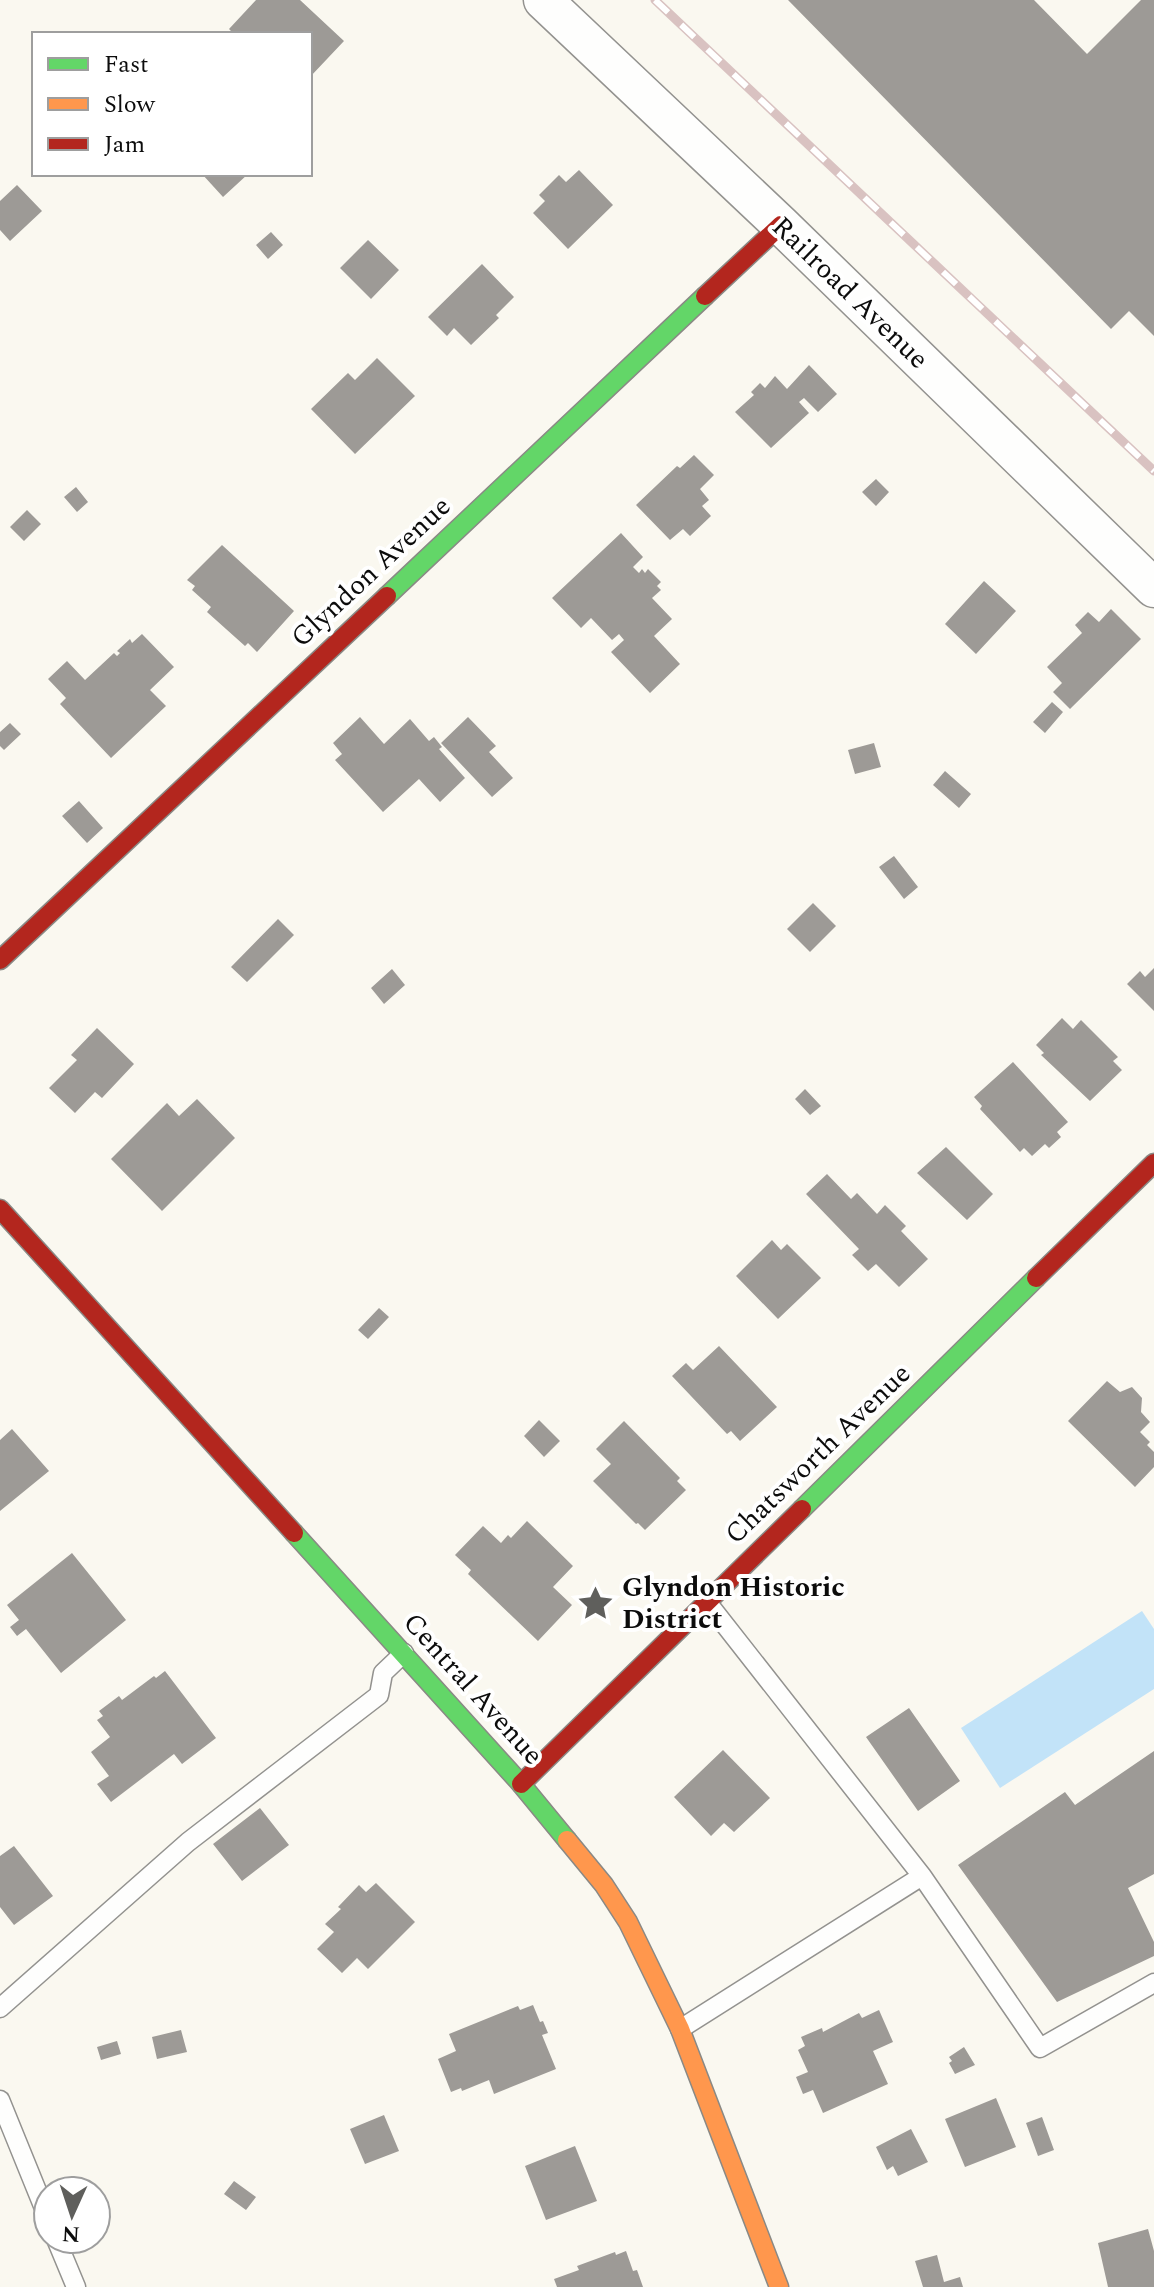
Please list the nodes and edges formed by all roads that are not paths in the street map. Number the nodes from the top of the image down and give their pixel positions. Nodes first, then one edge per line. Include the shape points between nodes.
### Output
1 (543, 0) edge
2 (781, 225) junction
3 (1154, 588) edge
4 (0, 960) edge
5 (1154, 1163) edge
6 (0, 1209) edge
7 (707, 1602) junction
8 (404, 1653) junction
9 (521, 1784) junction
10 (922, 1876) junction
11 (1154, 1983) edge
12 (0, 2008) edge
13 (680, 2029) junction
14 (0, 2100) edge
15 (32, 2179) edge
16 (63, 2255) edge
17 (76, 2287) edge
18 (779, 2287) edge

1 - 2 street, Railroad Avenue
2 - 3 street, Railroad Avenue
2 - 4 street, Glyndon Avenue
5 - 7 street, Chatsworth Avenue
6 - 8 street, Central Avenue
7 - 9 street, Chatsworth Avenue
7 - 10 lane
8 - 9 street, Central Avenue
8 - 12 lane via 383,1673 379,1695 188,1842
9 - 13 street, Central Avenue via 628,1922
10 - 11 lane via 1040,2048
10 - 13 lane
13 - 18 street, Central Avenue
14 - 15 lane
16 - 17 lane

